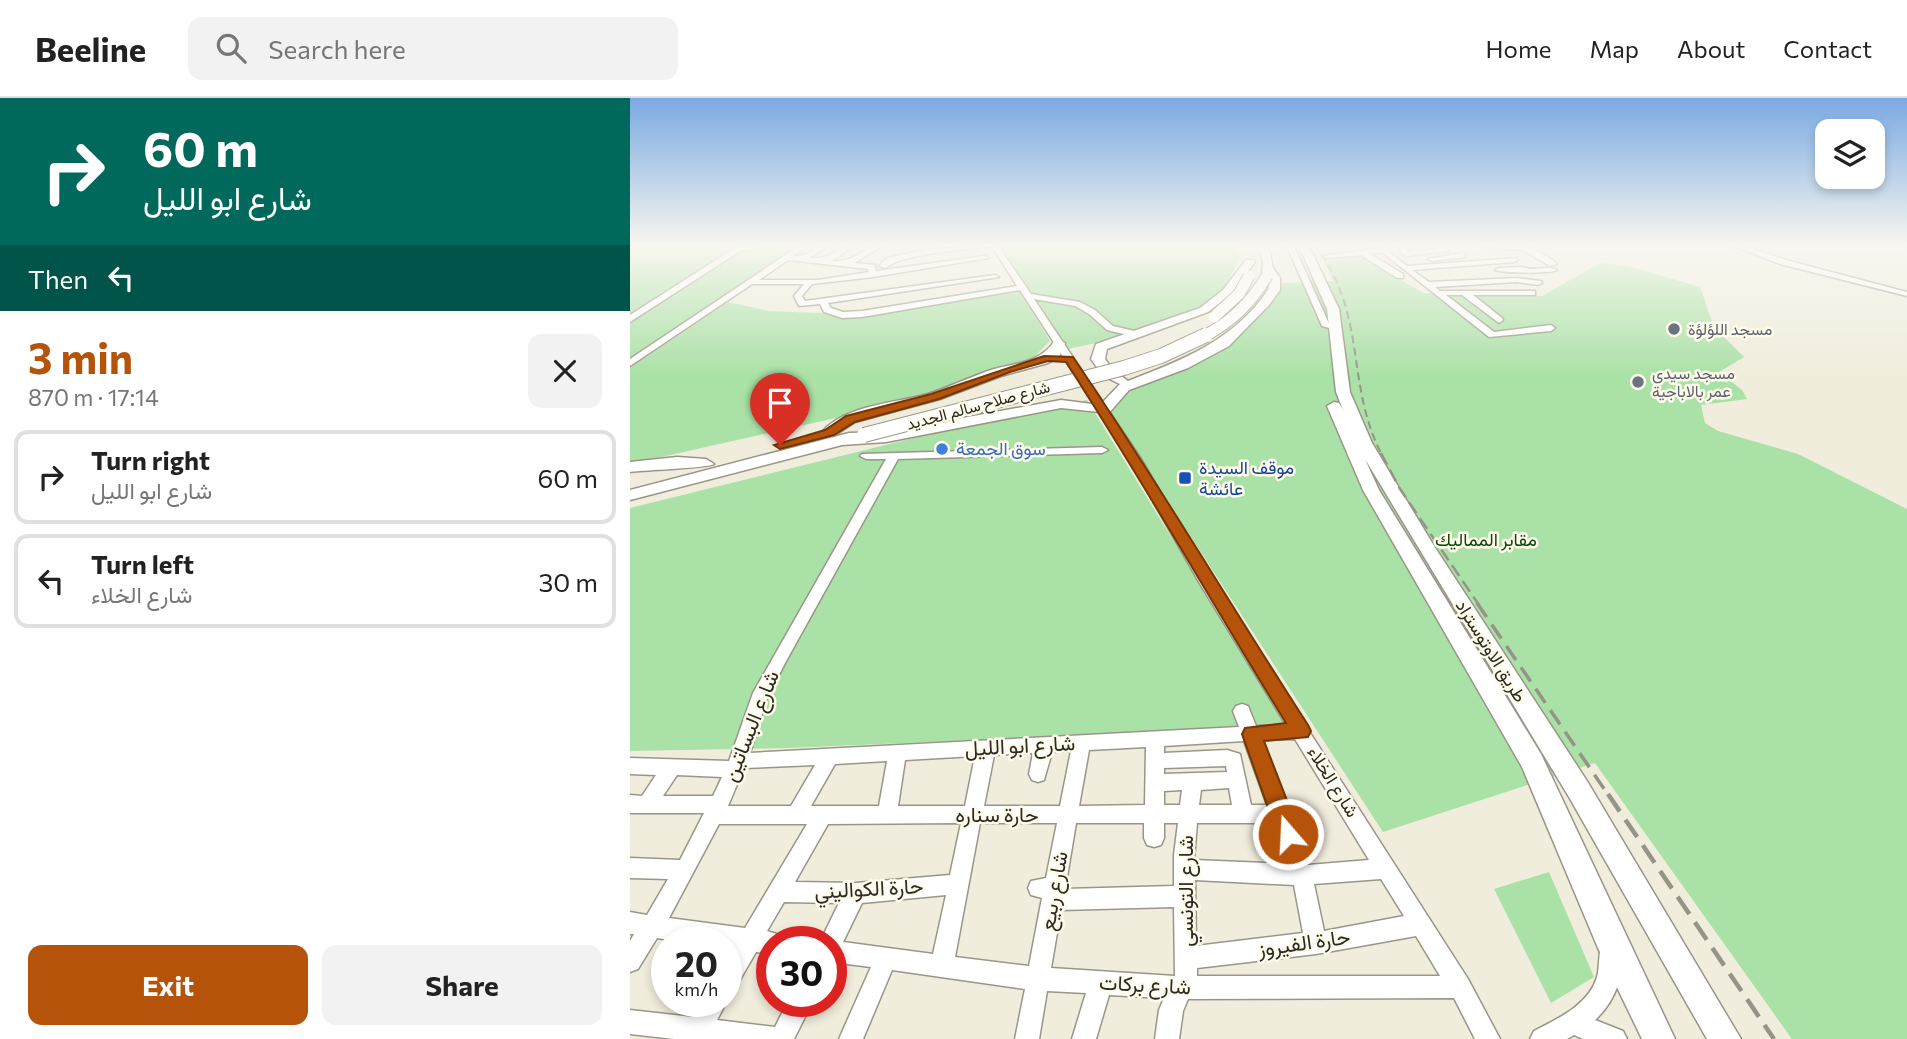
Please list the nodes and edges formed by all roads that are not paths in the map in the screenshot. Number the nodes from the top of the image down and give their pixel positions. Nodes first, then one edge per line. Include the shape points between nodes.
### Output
1 (678, 288) edge
2 (743, 288) edge
3 (806, 288) edge
4 (831, 288) edge
5 (831, 288) edge
6 (866, 288) edge
7 (866, 288) edge
8 (866, 288) edge
9 (866, 288) edge
10 (1016, 288) edge
11 (1020, 288) edge
12 (1024, 288) edge
13 (1230, 288) edge
14 (1241, 288) edge
15 (1261, 288) edge
16 (1273, 288) edge
17 (1316, 288) edge
18 (1322, 288) edge
19 (1431, 288) edge
20 (1883, 288) edge
21 (836, 289) junction
22 (859, 291) junction
23 (1027, 292) junction
24 (1463, 292) junction
25 (1484, 292) junction
26 (1437, 293) junction
27 (1532, 293) dead end
28 (1907, 294) edge
29 (800, 295) junction
30 (1494, 300) dead end
31 (814, 301) junction
32 (630, 319) edge
33 (1499, 320) dead end
34 (1551, 328) dead end
35 (1136, 334) junction
36 (1059, 343) junction
37 (1069, 359) junction
38 (1042, 360) junction
39 (630, 363) edge
40 (1134, 382) junction
41 (1061, 404) junction
42 (1104, 410) junction
43 (861, 430) junction
44 (836, 436) junction
45 (1102, 450) dead end
46 (894, 455) junction
47 (866, 456) dead end
48 (706, 464) junction
49 (630, 467) edge
50 (730, 469) junction
51 (630, 482) edge
52 (653, 483) junction
53 (630, 495) edge
54 (630, 507) edge
55 (1241, 711) dead end
56 (1301, 731) junction
57 (1252, 734) junction
58 (1155, 739) junction
59 (1081, 743) junction
60 (1044, 745) junction
61 (986, 748) junction
62 (897, 753) junction
63 (830, 756) junction
64 (1155, 761) junction
65 (737, 765) junction
66 (630, 766) edge
67 (672, 767) junction
68 (1038, 774) dead end
69 (1238, 780) junction
70 (1192, 782) junction
71 (1156, 783) junction
72 (638, 804) edge
73 (716, 810) junction
74 (1068, 814) junction
75 (1156, 814) junction
76 (1188, 814) junction
77 (1243, 814) junction
78 (1282, 814) junction
79 (796, 815) junction
80 (822, 815) junction
81 (887, 815) junction
82 (973, 815) junction
83 (1154, 838) dead end
84 (630, 868) edge
85 (1387, 869) junction
86 (685, 870) junction
87 (1184, 870) junction
88 (1302, 875) junction
89 (959, 884) junction
90 (779, 892) junction
91 (1049, 892) junction
92 (856, 893) junction
93 (1184, 896) junction
94 (630, 923) edge
95 (1421, 924) junction
96 (653, 926) joint
97 (767, 926) edge
98 (839, 926) edge
99 (651, 929) edge
100 (1609, 937) junction
101 (1315, 943) junction
102 (756, 948) edge
103 (847, 953) edge
104 (1186, 958) junction
105 (886, 959) junction
106 (630, 961) edge
107 (742, 964) edge
108 (942, 966) junction
109 (1038, 979) junction
110 (1101, 983) junction
111 (1183, 988) junction
112 (1461, 988) junction
113 (705, 1017) edge
114 (790, 1017) edge
115 (630, 1022) edge
116 (1575, 1024) junction
117 (695, 1034) edge
118 (1719, 1034) edge
119 (1659, 1037) edge
120 (774, 1039) edge
121 (851, 1039) edge
122 (1027, 1039) edge
123 (1084, 1039) edge
124 (1167, 1039) edge
125 (1488, 1039) edge
126 (1542, 1039) edge
127 (1615, 1039) edge

1 - 32 street
2 - 39 street
3 - 29 street
4 - 21 street
5 - 21 street
6 - 22 street
7 - 22 street
8 - 22 street
9 - 22 street
10 - 23 street
11 - 23 street
12 - 23 street, شارع الخلاء
13 - 35 highway, شارع صلاح سالم الجديد, bridge via 1204,310
14 - 43 highway, شارع صلاح سالم الجديد, bridge via 1220,312 1198,327 1154,346
15 - 43 highway, شارع صلاح سالم الجديد, bridge via 1238,314 1164,354
16 - 40 highway via 1225,343 1183,365
17 - 100 highway, طريق الاوتوستراد via 1326,326 1332,398 1354,457 1527,752
18 - 118 highway, طريق الاوتوستراد via 1333,309 1343,392 1364,443 1578,789
19 - 26 street
20 - 28 street
21 - 22 street
21 - 22 street
21 - 22 street
21 - 22 street
21 - 29 street
21 - 31 street
21 - 31 street via 827,310 824,303
23 - 35 street via 1077,304 1110,328
23 - 36 street, شارع الخلاء
24 - 25 street
24 - 26 street
24 - 33 street
25 - 27 street
25 - 30 street
26 - 34 street via 1492,335
29 - 31 street via 802,304
35 - 40 highway via 1107,344 1097,354 1111,376
36 - 37 street, شارع الخلاء
36 - 38 highway via 1054,354
37 - 38 highway
37 - 42 street, شارع الخلاء
38 - 41 highway via 1054,370 1066,393
38 - 44 highway via 850,419
40 - 42 highway via 1118,392
41 - 42 highway
41 - 44 highway via 886,437
42 - 56 street, شارع الخلاء
43 - 44 highway, شارع صلاح سالم الجديد
44 - 48 highway, شارع صلاح سالم الجديد
44 - 50 highway, شارع صلاح سالم الجديد
45 - 46 street
46 - 47 street
46 - 65 street, شارع البساتين via 775,664
48 - 49 highway via 677,461
48 - 52 highway, شارع صلاح سالم الجديد
50 - 52 highway, شارع صلاح سالم الجديد
50 - 54 highway via 700,486
51 - 52 highway, شارع صلاح سالم الجديد
52 - 53 highway, شارع صلاح سالم الجديد
55 - 57 street
56 - 57 street, شارع ابو الليل
56 - 85 street, شارع الخلاء
57 - 58 street, شارع ابو الليل
57 - 78 street
58 - 59 street, شارع ابو الليل
58 - 64 street
59 - 60 street, شارع ابو الليل
59 - 74 street, شارع ربيع
60 - 61 street, شارع ابو الليل
60 - 68 street
61 - 62 street, شارع ابو الليل
61 - 82 street
62 - 63 street, شارع ابو الليل
62 - 81 street
63 - 65 street, شارع ابو الليل
63 - 79 street
64 - 69 street via 1227,758 1236,762
64 - 71 street
65 - 67 street, شارع ابو الليل
65 - 73 street, شارع البساتين
66 - 67 street, شارع ابو الليل
67 - 72 street
69 - 70 street
69 - 77 street
70 - 71 street
70 - 76 street, شارع التونسي
71 - 75 street
72 - 73 street, حارة سناره
73 - 79 street, حارة سناره
73 - 86 street, شارع البساتين
74 - 75 street, حارة سناره
74 - 82 street, حارة سناره
74 - 91 street, شارع ربيع
75 - 76 street, حارة سناره
75 - 83 street
76 - 77 street, حارة سناره
76 - 87 street, شارع التونسي
77 - 78 street, حارة سناره
78 - 88 street
79 - 80 street, حارة سناره
80 - 81 street, حارة سناره
80 - 90 street
81 - 82 street, حارة سناره
82 - 89 street
84 - 86 street
85 - 88 street
85 - 95 street, شارع الخلاء
86 - 96 street, شارع البساتين
87 - 88 street
87 - 93 street, شارع التونسي
88 - 101 street
89 - 92 street, حارة الكواليني
89 - 108 street
90 - 92 street, حارة الكواليني
90 - 97 street
91 - 93 street
91 - 109 street, شارع ربيع
92 - 98 street
93 - 104 street, شارع التونسي
94 - 96 street
95 - 101 street, حارة الفيروز
95 - 112 street, شارع الخلاء
99 - 106 street, شارع البساتين
100 - 116 street via 1611,959 1601,996
100 - 119 highway, طريق الاوتوستراد
101 - 104 street, حارة الفيروز
102 - 107 street
103 - 105 street, شارع بركات
104 - 111 street, شارع التونسي
105 - 108 street, شارع بركات
105 - 121 street
108 - 109 street, شارع بركات
109 - 110 street, شارع بركات
109 - 122 street, شارع ربيع
110 - 111 street, شارع بركات
110 - 123 street
111 - 112 street, شارع بركات
111 - 124 street, شارع التونسي via 1171,1010
112 - 125 street, شارع الخلاء
113 - 117 street
114 - 120 street
115 - 117 street
116 - 126 street
116 - 127 street
117 - 120 street

